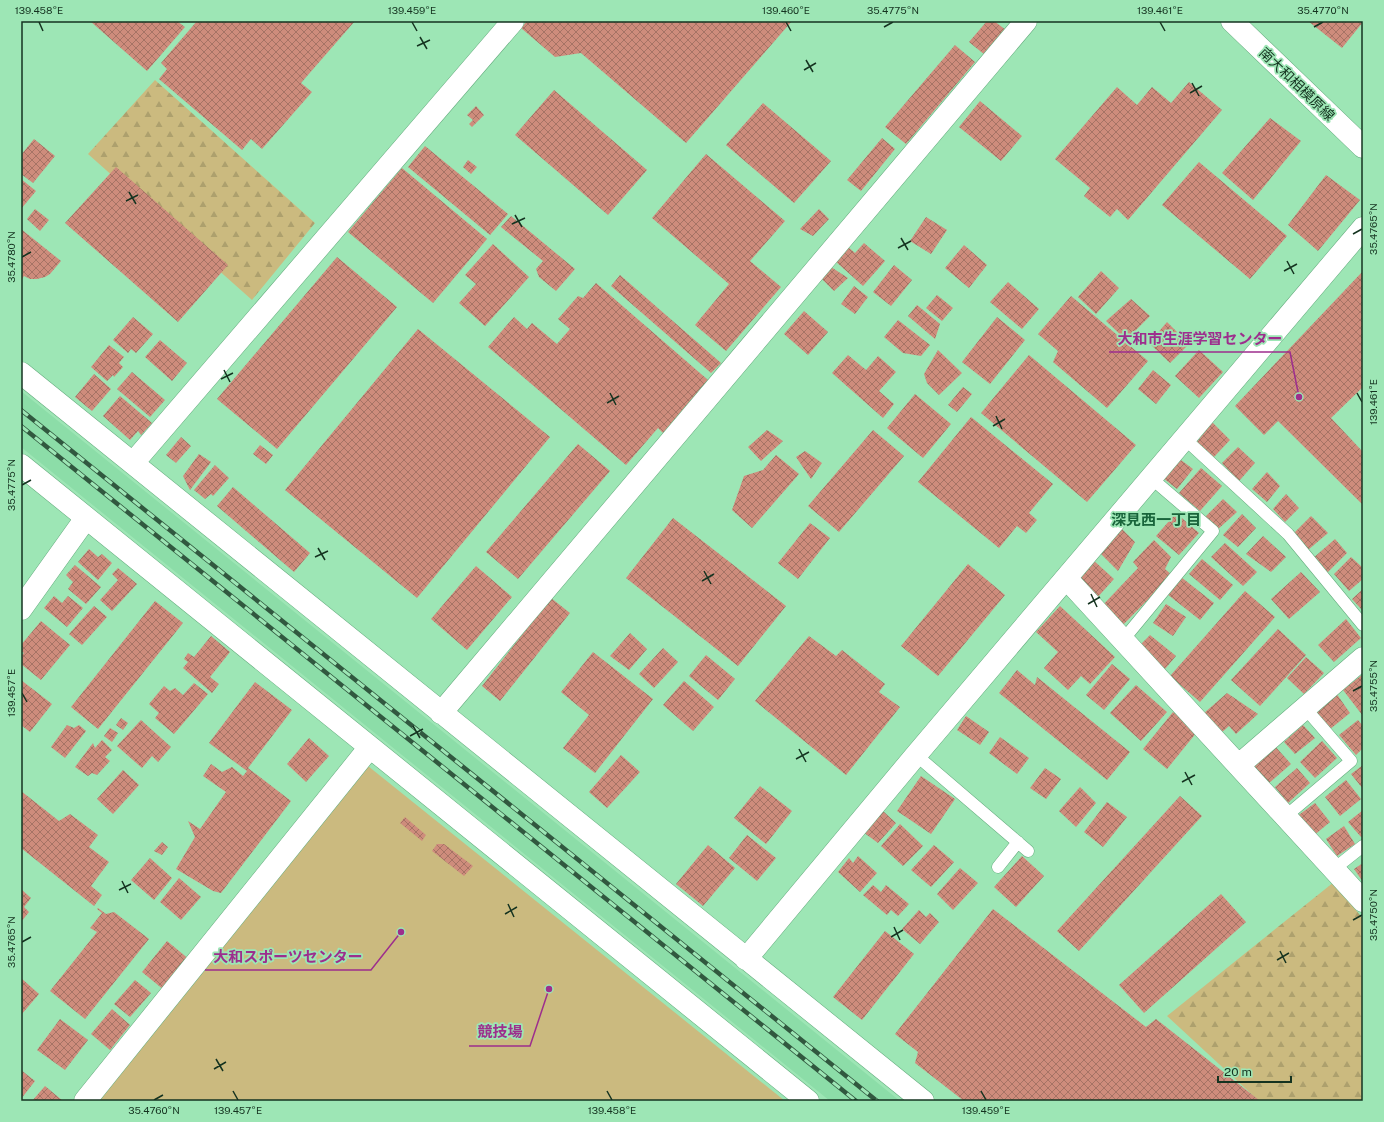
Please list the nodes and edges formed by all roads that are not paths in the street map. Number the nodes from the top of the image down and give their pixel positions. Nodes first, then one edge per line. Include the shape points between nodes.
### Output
1 (513, 21) edge
2 (1026, 21) edge
3 (1232, 21) edge
4 (1363, 147) edge
5 (1363, 228) edge
6 (21, 373) edge
7 (1185, 439) junction
8 (133, 463) junction
9 (21, 465) edge
10 (1151, 478) junction
11 (86, 518) junction
12 (1066, 578) junction
13 (21, 609) edge
14 (1363, 625) edge
15 (1123, 640) junction
16 (1363, 658) edge
17 (1305, 708) junction
18 (441, 713) junction
19 (370, 747) junction
20 (916, 755) junction
21 (1239, 765) junction
22 (1286, 816) junction
23 (1018, 842) junction
24 (1363, 846) edge
25 (1028, 851) dead end
26 (998, 867) dead end
27 (1334, 869) junction
28 (1363, 901) edge
29 (746, 959) junction
30 (85, 1101) edge
31 (808, 1101) edge
32 (923, 1101) edge

1 - 8 street
2 - 18 street
3 - 4 street, 南大和相模原線
5 - 7 street
6 - 8 street
7 - 10 street
7 - 14 lane via 1288,534
8 - 18 street
9 - 11 street
10 - 12 street
10 - 15 lane via 1212,531
11 - 13 street
11 - 19 street
12 - 15 street
12 - 20 street
15 - 21 street
16 - 17 street
17 - 21 street
17 - 22 lane via 1351,761
18 - 29 street
19 - 30 street
19 - 31 street
20 - 23 lane
20 - 29 street
21 - 22 street
22 - 27 street
23 - 25 lane
23 - 26 lane
24 - 27 lane
27 - 28 street
29 - 32 street

